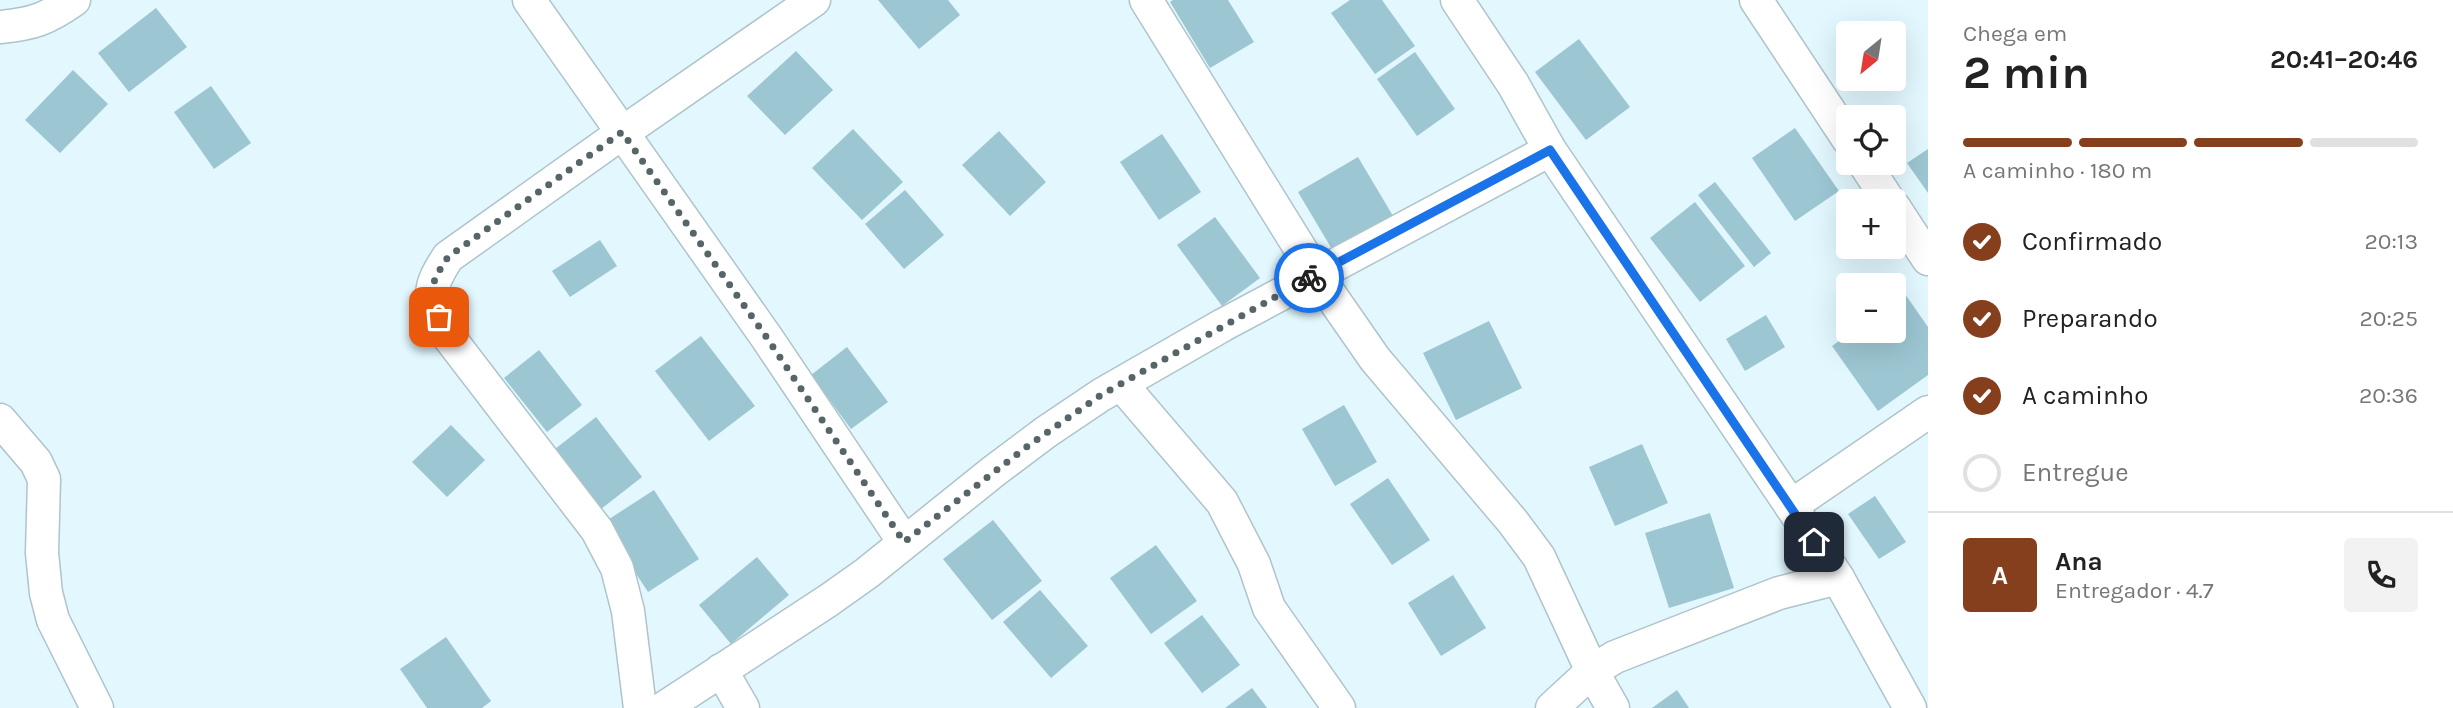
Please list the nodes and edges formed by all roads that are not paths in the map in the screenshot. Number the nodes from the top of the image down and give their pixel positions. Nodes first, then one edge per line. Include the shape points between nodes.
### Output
1 (74, 0) edge
2 (529, 0) edge
3 (814, 0) edge
4 (1146, 0) edge
5 (1457, 0) edge
6 (1756, 0) edge
7 (0, 27) edge
8 (1836, 121) edge
9 (622, 132) junction
10 (1550, 150) junction
11 (1906, 225) edge
12 (1928, 259) edge
13 (1316, 274) junction
14 (1121, 384) junction
15 (1928, 412) edge
16 (0, 420) edge
17 (1791, 506) junction
18 (904, 542) junction
19 (1838, 578) junction
20 (721, 670) junction
21 (1592, 671) junction
22 (97, 708) edge
23 (640, 708) edge
24 (664, 708) edge
25 (743, 708) edge
26 (1339, 708) edge
27 (1552, 708) edge
28 (1613, 708) edge
29 (1910, 708) edge

1 - 7 street via 28,24
2 - 9 street
3 - 9 street
4 - 13 street
5 - 10 street
6 - 8 street
9 - 18 street
9 - 23 street via 448,257 432,283 432,303 445,332 597,530 617,568 628,611
10 - 13 street
10 - 17 street
11 - 12 street
13 - 14 street
13 - 21 street via 1375,359 1539,557
14 - 18 street via 1046,432
14 - 26 street via 1222,502 1254,564 1269,608
15 - 17 street
16 - 22 street via 44,479 46,593 53,620
17 - 19 street
18 - 20 street via 829,600
19 - 21 street via 1779,593 1615,657
19 - 29 street
20 - 24 street
20 - 25 street
21 - 27 street
21 - 28 street

